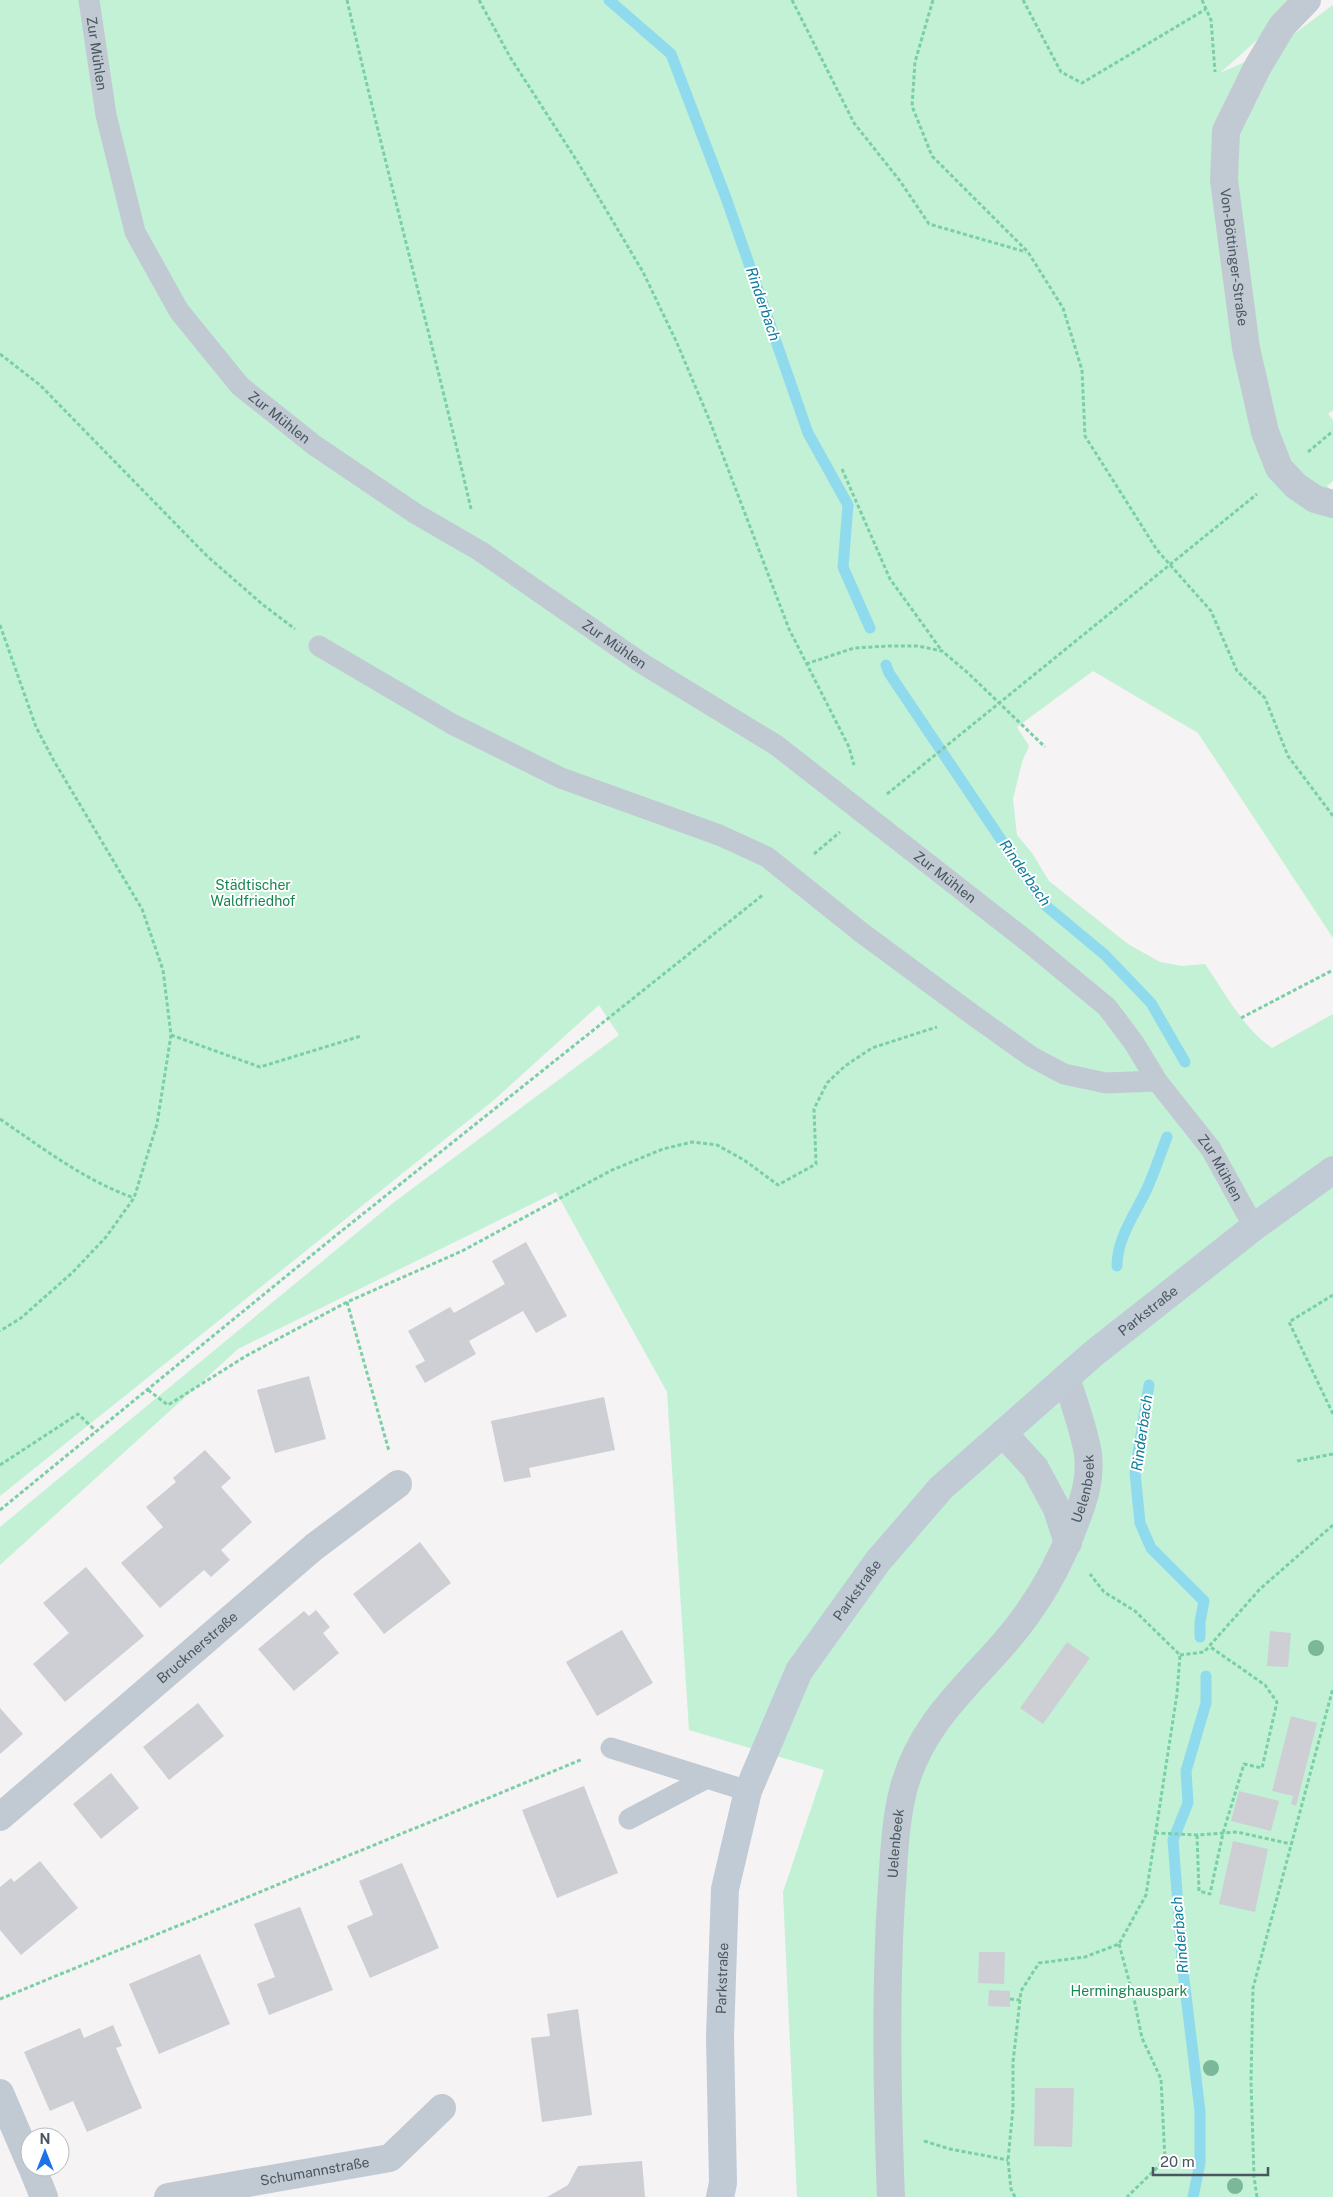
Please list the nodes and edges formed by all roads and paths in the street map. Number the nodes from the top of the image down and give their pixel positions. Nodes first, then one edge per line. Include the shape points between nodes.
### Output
1 (89, 0) edge
2 (347, 0) edge
3 (479, 0) edge
4 (792, 0) edge
5 (932, 0) edge
6 (1023, 0) edge
7 (1202, 0) edge
8 (1307, 0) edge
9 (1028, 252) junction
10 (0, 354) edge
11 (1333, 431) edge
12 (1302, 456) dead end
13 (842, 470) dead end
14 (1264, 488) dead end
15 (1333, 504) edge
16 (480, 551) junction
17 (0, 625) edge
18 (319, 646) joint
19 (942, 651) junction
20 (806, 664) junction
21 (1046, 747) dead end
22 (886, 795) dead end
23 (845, 798) junction
24 (1333, 816) edge
25 (847, 827) dead end
26 (808, 858) dead end
27 (769, 890) dead end
28 (1333, 970) edge
29 (973, 1015) junction
30 (1241, 1018) dead end
31 (171, 1035) junction
32 (361, 1036) dead end
33 (1157, 1081) junction
34 (0, 1119) edge
35 (1333, 1170) edge
36 (134, 1198) junction
37 (1254, 1226) junction
38 (1333, 1295) edge
39 (347, 1302) junction
40 (0, 1331) edge
41 (1066, 1378) junction
42 (148, 1390) junction
43 (1333, 1414) edge
44 (96, 1431) junction
45 (1003, 1433) junction
46 (1333, 1454) edge
47 (1297, 1460) dead end
48 (0, 1466) edge
49 (398, 1484) joint
50 (0, 1510) edge
51 (1333, 1525) edge
52 (1068, 1543) junction
53 (1091, 1575) dead end
54 (1209, 1646) junction
55 (1180, 1655) junction
56 (1333, 1688) edge
57 (611, 1748) joint
58 (706, 1778) junction
59 (748, 1792) junction
60 (0, 1817) edge
61 (629, 1819) dead end
62 (1155, 1833) junction
63 (1223, 1833) junction
64 (1197, 1835) junction
65 (1291, 1844) junction
66 (1119, 1944) junction
67 (0, 1999) edge
68 (1010, 1999) dead end
69 (1020, 2000) junction
70 (0, 2093) edge
71 (442, 2108) dead end
72 (918, 2139) dead end
73 (20, 2140) edge
74 (1008, 2160) junction
75 (36, 2177) edge
76 (44, 2197) edge
77 (168, 2197) edge
78 (720, 2197) edge
79 (891, 2197) edge
80 (1015, 2197) edge
81 (1126, 2197) edge
82 (1257, 2197) edge

1 - 16 lane, Zur Mühlen via 106,115 134,232 179,311 240,386 299,433 416,514
2 - 16 path
3 - 20 path via 510,57 577,161 642,272 687,368 789,629
4 - 9 path via 854,123 929,224
5 - 9 path via 915,62 912,106 932,156
6 - 7 path via 1061,72 1082,83 1206,9
8 - 15 street, Von-Böttinger-Straße via 1282,26 1226,131 1224,180 1246,348 1265,432 1279,468 1296,486 1315,499
9 - 24 path via 1063,308 1082,370 1085,436 1157,550 1211,612 1237,671 1265,698 1288,756
10 - 18 path via 40,385 206,556 262,604
11 - 12 path
13 - 19 path via 890,579
14 - 22 path
16 - 23 lane, Zur Mühlen via 643,664 776,745
17 - 31 path via 36,727 142,909 163,970
18 - 29 lane via 452,724 561,778 719,835 767,857 862,934
19 - 20 path via 918,646 854,648
19 - 21 path
20 - 23 path via 849,747 856,771
23 - 33 lane, Zur Mühlen via 1107,1007
25 - 26 path
27 - 42 path via 339,1233
28 - 30 path
29 - 33 lane via 1032,1057 1064,1074 1106,1083
29 - 39 path via 872,1048 845,1066 827,1083 814,1109 816,1164 778,1185 717,1145 692,1142 664,1149 612,1170 462,1251
31 - 32 path via 260,1067
31 - 36 path via 158,1124
33 - 37 lane, Zur Mühlen via 1211,1149
34 - 36 path via 69,1167 106,1188
35 - 37 street, Parkstraße
36 - 40 path via 106,1237 73,1272 21,1318
37 - 41 street, Parkstraße
38 - 43 path via 1289,1322
39 - 42 path via 246,1356 168,1405
39 - 49 path
41 - 45 street, Parkstraße
41 - 52 street, Uelenbeek via 1088,1454 1088,1487
42 - 44 path
44 - 48 path via 78,1414
44 - 50 path
45 - 52 street, Uelenbeek via 1035,1468 1057,1509
45 - 59 street, Parkstraße via 941,1488 878,1561 799,1671
46 - 47 path
49 - 60 street, Brucknerstraße via 314,1547
51 - 54 path via 1260,1589
52 - 79 street, Uelenbeek via 1008,1639 937,1718 921,1746 905,1786 896,1829 886,1979
53 - 55 path via 1104,1592 1135,1611
54 - 55 path via 1204,1652
54 - 63 path via 1265,1686 1277,1702 1262,1768 1244,1764
55 - 62 path
56 - 65 path
57 - 58 lane
57 - 67 path
58 - 59 lane
58 - 61 lane
59 - 78 street, Parkstraße via 725,1889 720,2037 723,2183
62 - 64 path
62 - 66 path via 1146,1895
63 - 64 path
63 - 64 path via 1210,1894 1199,1891
63 - 65 path via 1238,1832
65 - 82 path via 1253,1988 1251,2081
66 - 69 path via 1085,1957 1039,1963 1021,1991
66 - 81 path via 1142,2038 1161,2079 1165,2160
68 - 69 path
69 - 74 path
70 - 73 street
71 - 77 street, Schumannstraße via 390,2158
72 - 74 path via 950,2150
74 - 80 path
75 - 76 street

